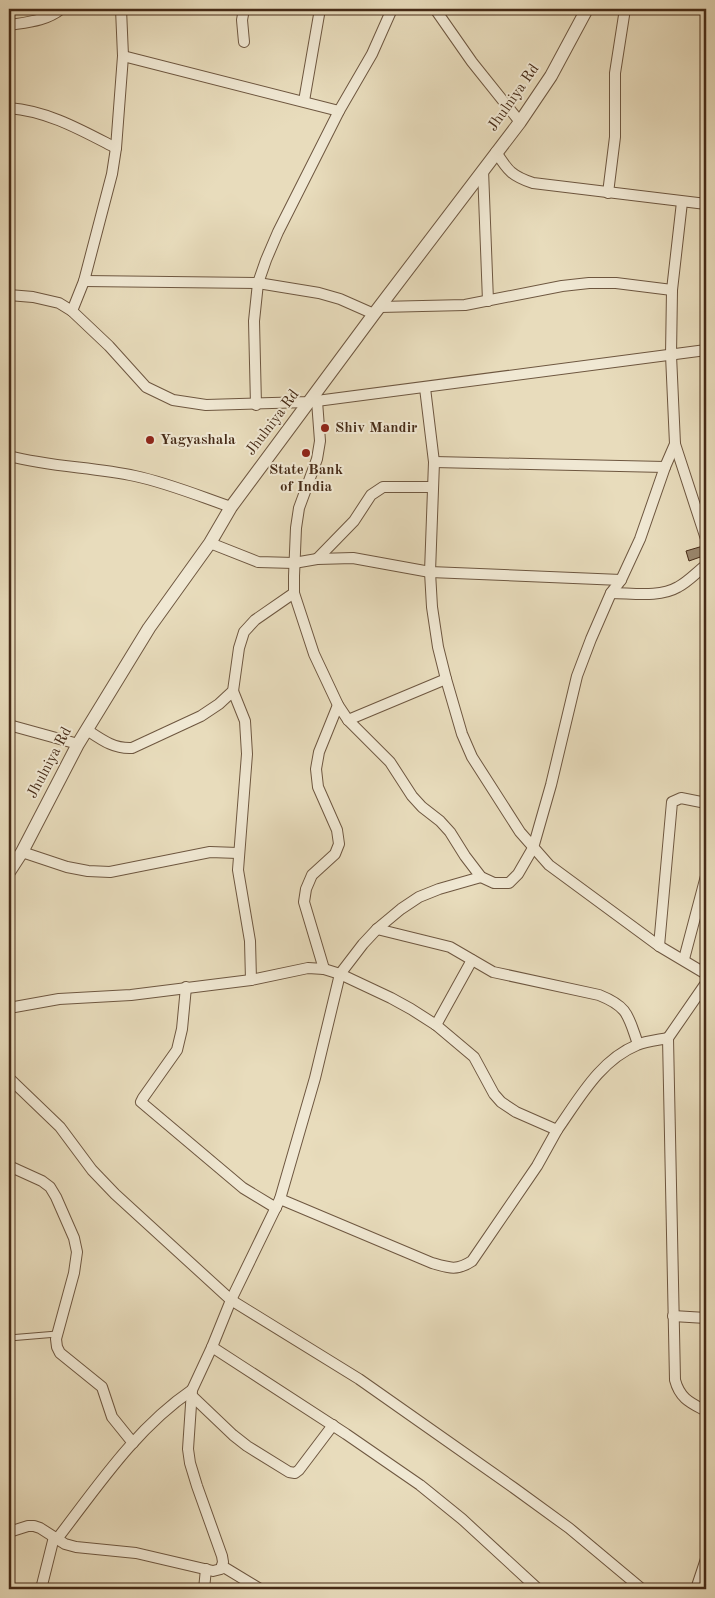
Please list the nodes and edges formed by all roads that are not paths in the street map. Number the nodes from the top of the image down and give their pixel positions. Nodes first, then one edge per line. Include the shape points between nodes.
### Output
1 (61, 9) edge
2 (120, 9) edge
3 (244, 9) edge
4 (320, 9) edge
5 (392, 9) edge
6 (435, 9) edge
7 (586, 9) edge
8 (625, 9) edge
9 (9, 25) edge
10 (244, 42) dead end
11 (123, 56) junction
12 (304, 101) junction
13 (9, 108) edge
14 (339, 112) junction
15 (520, 122) junction
16 (116, 148) junction
17 (496, 152) junction
18 (483, 170) junction
19 (608, 193) junction
20 (706, 194) edge
21 (682, 202) junction
22 (702, 204) edge
23 (84, 281) junction
24 (258, 283) junction
25 (672, 290) junction
26 (9, 295) edge
27 (488, 301) junction
28 (72, 311) junction
29 (377, 311) junction
30 (706, 350) edge
31 (670, 355) junction
32 (425, 388) junction
33 (313, 402) junction
34 (256, 405) junction
35 (676, 444) junction
36 (9, 456) edge
37 (434, 462) junction
38 (665, 467) junction
39 (433, 487) junction
40 (231, 507) junction
41 (706, 539) edge
42 (210, 543) junction
43 (317, 559) junction
44 (294, 563) junction
45 (706, 565) edge
46 (430, 572) junction
47 (621, 580) junction
48 (294, 593) junction
49 (611, 593) junction
50 (446, 679) junction
51 (233, 691) junction
52 (338, 705) junction
53 (348, 720) junction
54 (9, 725) edge
55 (87, 730) junction
56 (78, 744) junction
57 (706, 803) edge
58 (533, 848) junction
59 (22, 852) junction
60 (238, 853) junction
61 (9, 872) edge
62 (706, 876) edge
63 (481, 877) junction
64 (377, 929) junction
65 (659, 946) junction
66 (472, 960) junction
67 (684, 960) junction
68 (324, 969) junction
69 (340, 974) junction
70 (706, 974) edge
71 (251, 980) junction
72 (706, 983) edge
73 (186, 987) junction
74 (9, 1008) edge
75 (436, 1025) junction
76 (668, 1038) junction
77 (638, 1044) junction
78 (9, 1078) edge
79 (557, 1130) junction
80 (9, 1166) edge
81 (278, 1203) junction
82 (231, 1300) junction
83 (673, 1316) junction
84 (706, 1318) edge
85 (57, 1334) junction
86 (9, 1338) edge
87 (212, 1347) junction
88 (191, 1392) junction
89 (706, 1411) edge
90 (333, 1425) junction
91 (133, 1443) junction
92 (9, 1532) edge
93 (55, 1538) junction
94 (706, 1559) edge
95 (222, 1566) junction
96 (206, 1569) junction
97 (41, 1589) edge
98 (204, 1589) edge
99 (260, 1589) edge
100 (538, 1589) edge
101 (642, 1589) edge
102 (696, 1589) edge

1 - 9 street via 53,16
2 - 11 street
3 - 10 street
4 - 12 street
5 - 14 street via 372,54
6 - 15 street
7 - 15 street, Jhulniya Rd via 551,76
8 - 19 street via 614,73 614,137
11 - 12 street
11 - 16 street
12 - 14 street
13 - 16 street via 40,112
14 - 24 street via 278,232
15 - 17 street, Jhulniya Rd
16 - 23 street
17 - 18 street, Jhulniya Rd
17 - 19 street via 517,177 533,183
18 - 27 street
18 - 29 street, Jhulniya Rd
19 - 21 street
20 - 22 street
21 - 22 street
21 - 25 street
23 - 24 street
23 - 28 street
24 - 29 street via 318,293
24 - 34 street via 254,321
25 - 27 street via 589,283
25 - 31 street
26 - 28 street via 58,303
27 - 29 street via 464,306
28 - 34 street via 110,346 146,387 173,400 206,405
29 - 33 street, Jhulniya Rd
30 - 31 street
31 - 32 street
31 - 35 street
32 - 33 street
32 - 37 street
33 - 34 street
33 - 40 street, Jhulniya Rd
33 - 44 street via 320,442 299,508
35 - 38 street
35 - 41 street
36 - 40 street via 42,464 136,476
37 - 38 street
37 - 39 street
38 - 47 street via 644,530
39 - 43 street via 383,487 371,495 354,521
39 - 46 street
40 - 42 street, Jhulniya Rd
42 - 44 street via 258,562
42 - 55 street, Jhulniya Rd via 149,628
43 - 44 street
43 - 46 street via 353,558
44 - 48 street
45 - 49 street via 678,587 666,592
46 - 47 street
46 - 50 street via 432,607
47 - 49 street
48 - 51 street via 244,632
48 - 52 street via 314,654
49 - 58 street via 577,676
50 - 53 street
50 - 58 street via 472,757
51 - 55 street via 201,716 132,748 111,745
51 - 60 street via 245,721 247,736
52 - 53 street
52 - 68 street via 319,752 316,769 318,787 337,830 338,844 335,854 312,875 304,902
53 - 63 street via 390,762 422,807 450,832
54 - 56 street
55 - 56 street, Jhulniya Rd
56 - 59 street, Jhulniya Rd
57 - 65 street via 681,798 672,802
58 - 63 street via 509,883
58 - 65 street via 549,865
59 - 60 street via 67,867 110,872 210,852
59 - 61 street, Jhulniya Rd
60 - 71 street via 240,889 250,941
62 - 67 street
63 - 64 street via 419,897
64 - 66 street via 450,947
64 - 69 street
65 - 67 street
66 - 75 street
66 - 77 street via 493,972 599,995 613,1001 627,1013
67 - 70 street
68 - 69 street
68 - 71 street via 308,968
69 - 75 street
69 - 81 street
71 - 73 street
72 - 76 street
73 - 74 street via 131,995 59,999
73 - 81 street via 177,1050 142,1103 243,1188
75 - 79 street via 474,1057 501,1102
76 - 77 street
76 - 83 street
77 - 79 street via 605,1066
78 - 82 street via 60,1127 92,1170 115,1194
79 - 81 street via 537,1166 472,1261 462,1268 432,1263
80 - 85 street via 50,1187 74,1238 77,1252 74,1273
81 - 82 street
82 - 87 street
82 - 101 street via 359,1379 506,1482 569,1528
83 - 84 street
83 - 89 street via 677,1389 682,1396
85 - 86 lane
85 - 91 street via 58,1350 102,1387 112,1417
87 - 88 street
87 - 90 street
88 - 90 street via 233,1435 289,1472 299,1470
88 - 91 street via 179,1399
88 - 95 street via 190,1463 222,1556
90 - 100 street via 420,1485
91 - 93 street
92 - 93 street via 34,1526
93 - 96 street via 76,1547 136,1553
93 - 97 street
94 - 102 street
95 - 96 street via 216,1571
95 - 99 street
96 - 98 street

